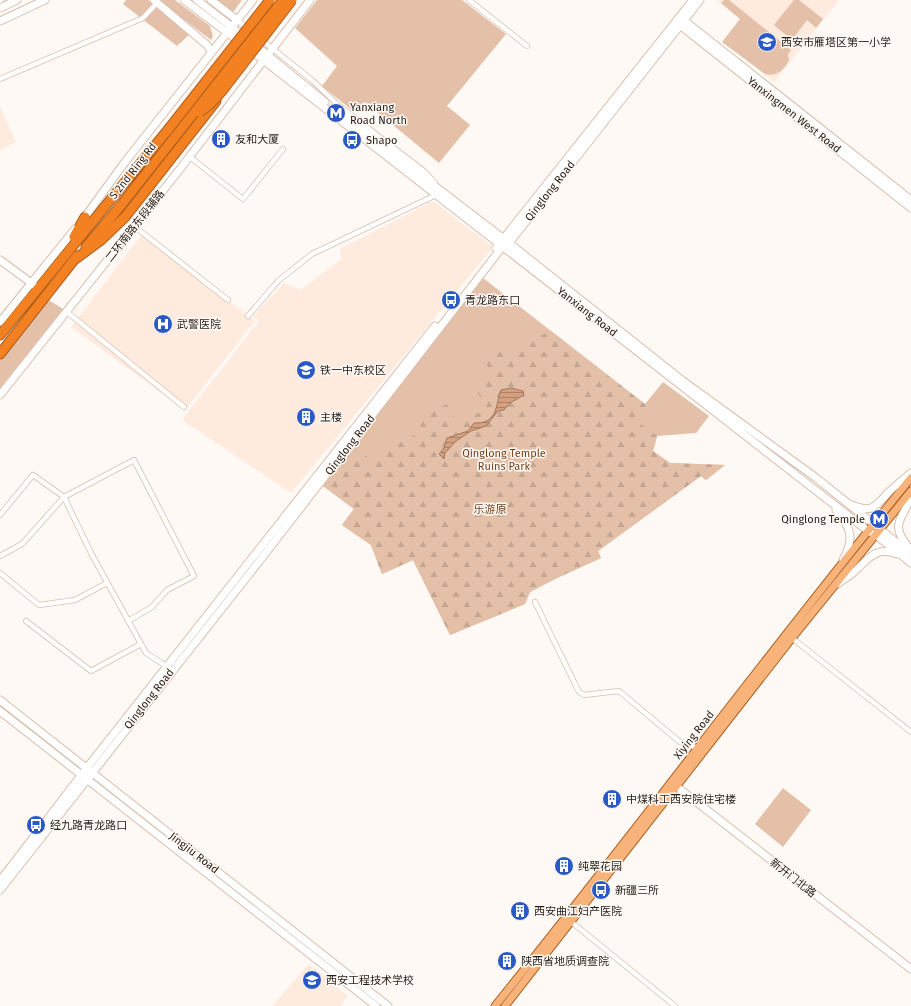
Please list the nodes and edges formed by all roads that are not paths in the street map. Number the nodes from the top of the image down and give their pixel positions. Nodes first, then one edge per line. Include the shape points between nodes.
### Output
1 (17, 0) edge
2 (45, 0) edge
3 (184, 0) edge
4 (196, 0) edge
5 (211, 0) edge
6 (253, 0) edge
7 (263, 0) edge
8 (270, 0) edge
9 (283, 0) edge
10 (292, 0) edge
11 (297, 0) edge
12 (310, 0) edge
13 (469, 0) edge
14 (693, 0) edge
15 (700, 0) edge
16 (156, 1) edge
17 (0, 8) edge
18 (237, 20) junction
19 (0, 21) edge
20 (680, 21) junction
21 (229, 30) junction
22 (527, 46) dead end
23 (259, 48) junction
24 (212, 52) junction
25 (268, 54) junction
26 (0, 79) edge
27 (189, 120) junction
28 (167, 131) junction
29 (283, 149) dead end
30 (190, 156) junction
31 (439, 193) junction
32 (911, 200) edge
33 (911, 208) edge
34 (85, 217) junction
35 (134, 226) junction
36 (504, 243) junction
37 (66, 254) junction
38 (0, 260) edge
39 (74, 260) junction
40 (35, 285) junction
41 (228, 300) dead end
42 (66, 312) junction
43 (248, 316) dead end
44 (0, 322) edge
45 (0, 335) edge
46 (0, 354) edge
47 (0, 395) edge
48 (184, 407) dead end
49 (911, 473) edge
50 (911, 478) edge
51 (911, 491) edge
52 (64, 496) junction
53 (911, 499) edge
54 (830, 502) junction
55 (845, 502) junction
56 (0, 515) edge
57 (873, 524) junction
58 (868, 531) junction
59 (878, 532) junction
60 (911, 550) edge
61 (911, 554) edge
62 (0, 556) edge
63 (903, 556) junction
64 (911, 563) edge
65 (838, 568) junction
66 (0, 573) edge
67 (107, 583) junction
68 (837, 584) junction
69 (535, 602) dead end
70 (26, 621) dead end
71 (128, 621) junction
72 (792, 638) junction
73 (141, 644) junction
74 (170, 668) junction
75 (0, 700) edge
76 (0, 711) edge
77 (911, 732) edge
78 (698, 748) junction
79 (86, 774) junction
80 (676, 786) junction
81 (0, 881) edge
82 (0, 890) edge
83 (568, 920) junction
84 (911, 969) edge
85 (376, 1006) edge
86 (388, 1006) edge
87 (495, 1006) edge
88 (505, 1006) edge
89 (675, 1006) edge

1 - 17 street
2 - 19 street
3 - 21 street
4 - 21 street
5 - 18 street
6 - 18 street
7 - 28 highway, bridge via 212,64
8 - 28 highway, S 2nd Ring Rd, bridge
9 - 27 highway, S 2nd Ring Rd, bridge
10 - 27 highway, bridge via 222,91
11 - 23 street
12 - 25 street, 二环南路东段辅路
13 - 22 street
14 - 20 street, Qinglong Road
15 - 20 street, Qinglong Road
16 - 24 street
16 - 26 street via 143,18
18 - 21 street
18 - 23 street
20 - 32 street, Yanxingmen West Road
20 - 33 street, Yanxingmen West Road
20 - 36 street, Qinglong Road
21 - 23 street, Yanxiang Road
21 - 24 street
23 - 25 street, Yanxiang Road
23 - 25 street
23 - 39 highway via 124,217 101,240
24 - 34 street
25 - 30 street, 二环南路东段辅路
25 - 31 street, Yanxiang Road
25 - 31 street via 313,81 338,105 425,172
27 - 39 highway, S 2nd Ring Rd, bridge
28 - 37 highway, S 2nd Ring Rd, bridge
29 - 30 street via 243,199
30 - 35 street, 二环南路东段辅路
31 - 36 street, Yanxiang Road
31 - 43 street via 312,254 278,281
34 - 37 highway
34 - 40 street
35 - 41 street
35 - 42 street, 二环南路东段辅路
36 - 54 street, Yanxiang Road
36 - 55 street, Yanxiang Road
36 - 74 street, Qinglong Road via 275,540
37 - 40 highway, S 2nd Ring Rd
38 - 40 street
39 - 46 highway, S 2nd Ring Rd
40 - 44 street
40 - 45 highway, S 2nd Ring Rd
42 - 47 street, 二环南路东段辅路
42 - 48 street
49 - 55 street via 875,507 861,508
50 - 57 main road, Xiying Road
51 - 59 main road, Xiying Road
52 - 56 street via 33,475
52 - 62 street via 22,544
52 - 67 street
52 - 71 street via 134,460 194,576 167,590 152,607
53 - 60 street via 897,527 901,538
54 - 58 street, Yanxiang Road
54 - 65 street via 846,522 850,532 849,547
55 - 57 street, Yanxiang Road
57 - 58 main road, Xiying Road
57 - 59 street, Yanxiang Road
58 - 59 street, Yanxiang Road
58 - 65 main road, Xiying Road
59 - 61 street, Yanxiang Road
59 - 63 street, Yanxiang Road
59 - 68 main road, Xiying Road
63 - 64 street, Yanxiang Road
63 - 68 street via 890,552 872,554
65 - 78 main road, Xiying Road
66 - 67 street via 39,604 75,600
67 - 71 street
68 - 72 main road, Xiying Road
69 - 78 street via 579,692 584,695 619,691 680,742
70 - 73 street via 91,671
71 - 73 street
72 - 77 street
72 - 80 main road, Xiying Road
73 - 74 street via 146,653
74 - 79 street, Qinglong Road
75 - 79 street, Jingjiu Road
76 - 79 street, Jingjiu Road
78 - 83 main road, Xiying Road
79 - 81 street, Qinglong Road
79 - 82 street, Qinglong Road
79 - 85 street, Jingjiu Road
79 - 86 street, Jingjiu Road
80 - 83 main road, Xiying Road
80 - 84 street, 新开门北路
83 - 87 main road, Xiying Road
83 - 88 main road, Xiying Road
83 - 89 street

